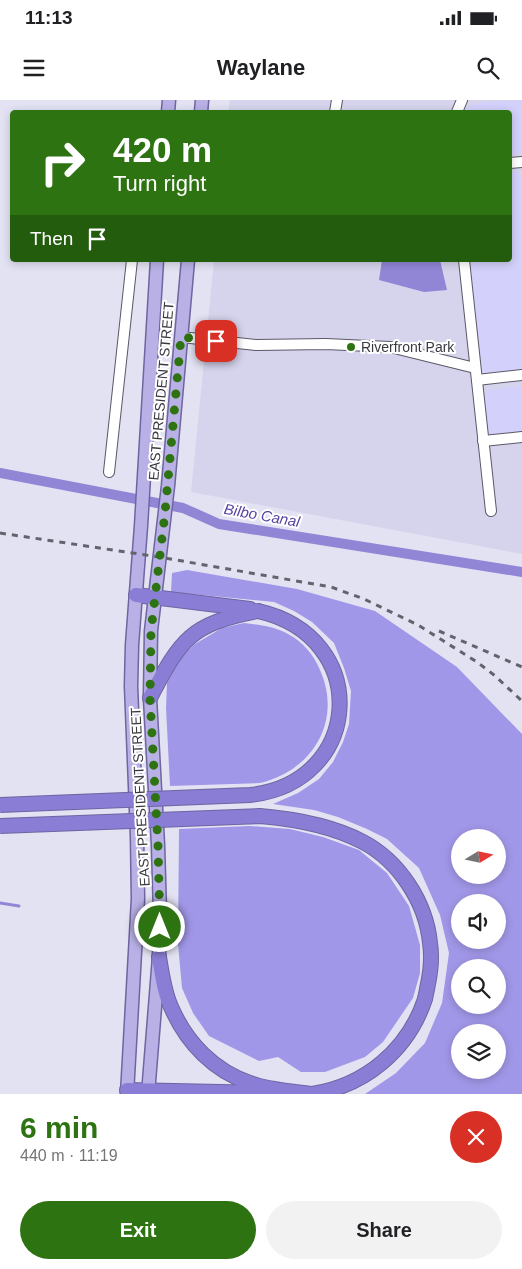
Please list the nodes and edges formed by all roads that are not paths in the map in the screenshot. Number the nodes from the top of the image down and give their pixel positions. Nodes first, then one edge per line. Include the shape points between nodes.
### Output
1 (132, 262) edge
2 (157, 262) edge
3 (188, 262) edge
4 (464, 262) edge
5 (181, 337) junction
6 (475, 368) junction
7 (522, 375) edge
8 (476, 380) junction
9 (522, 437) edge
10 (483, 441) junction
11 (109, 472) dead end
12 (491, 511) dead end
13 (136, 594) junction
14 (155, 598) junction
15 (258, 611) junction
16 (150, 698) junction
17 (0, 805) edge
18 (0, 826) edge
19 (159, 957) junction
20 (127, 1092) edge
21 (148, 1092) edge
22 (310, 1094) edge

1 - 11 street
2 - 13 main road, EAST PRESIDENT STREET
3 - 5 main road, EAST PRESIDENT STREET
4 - 6 street
5 - 6 street via 256,345 390,347
5 - 14 main road, EAST PRESIDENT STREET
6 - 8 street
7 - 8 street
8 - 10 street
9 - 10 street
10 - 12 street
13 - 14 highway
13 - 20 main road, EAST PRESIDENT STREET via 131,686 138,899
14 - 15 highway
14 - 16 main road, EAST PRESIDENT STREET
15 - 16 highway via 217,621 188,638 168,663
15 - 17 highway, bridge via 288,620 311,637 328,659 337,680 340,706 334,732 318,761 299,780 273,792 250,795
16 - 19 main road, EAST PRESIDENT STREET via 158,845
18 - 22 highway, bridge via 260,816 297,820 349,835 379,852 409,885 421,908 431,960 425,999 414,1027 382,1064 354,1082
19 - 21 main road, EAST PRESIDENT STREET
19 - 22 highway via 171,1008 203,1055 225,1072 251,1084
20 - 21 highway
21 - 22 highway

